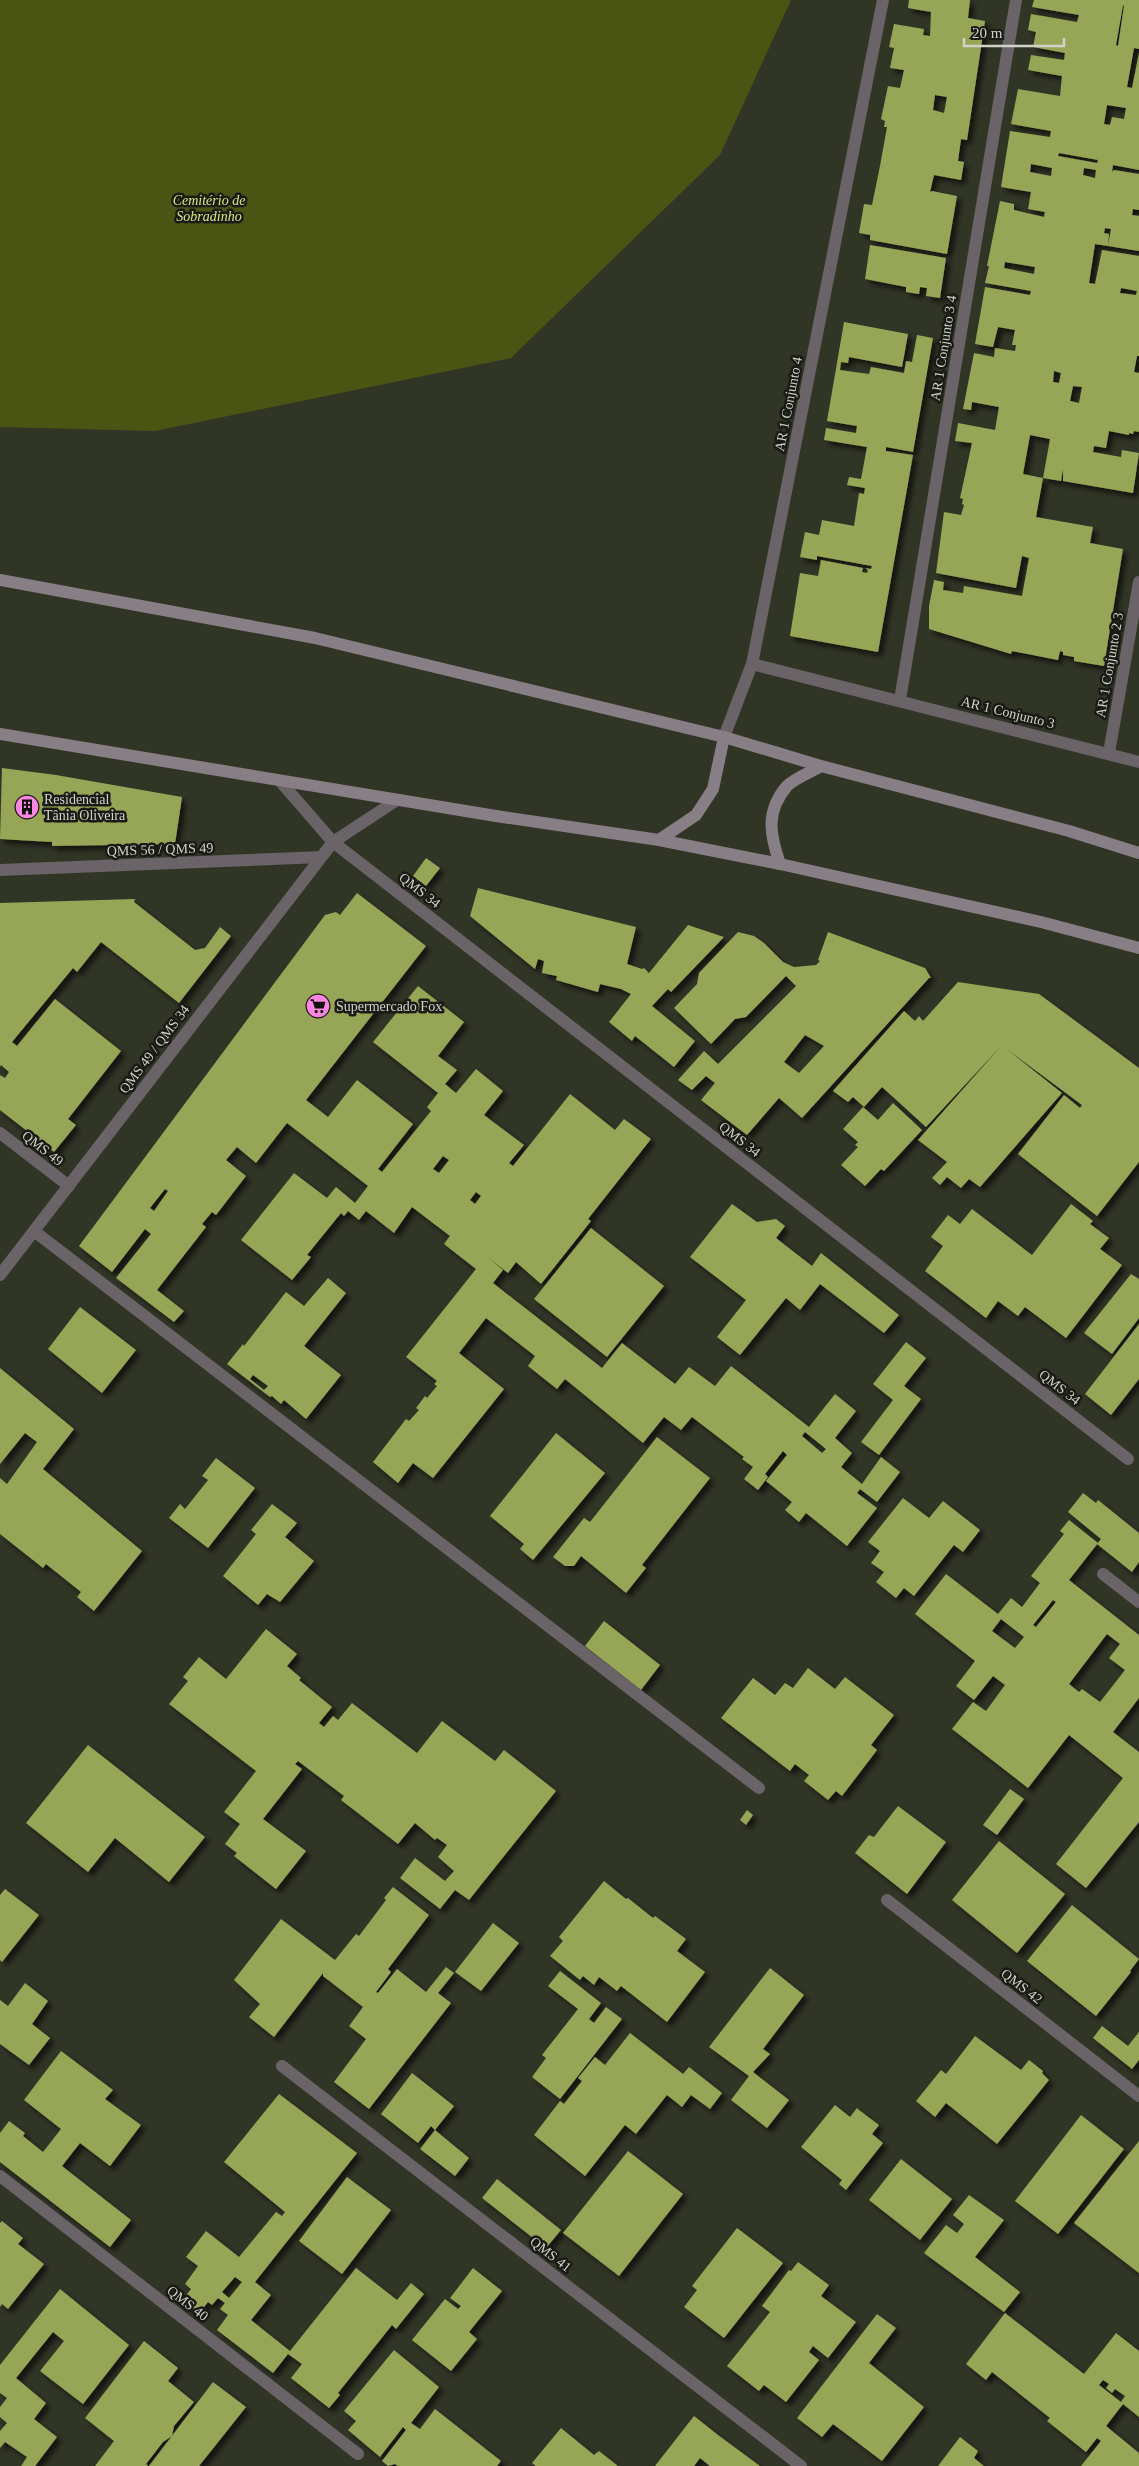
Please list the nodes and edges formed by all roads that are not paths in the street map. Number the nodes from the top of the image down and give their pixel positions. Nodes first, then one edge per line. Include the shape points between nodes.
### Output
1 (884, 0) edge
2 (1016, 0) edge
3 (0, 580) edge
4 (1139, 582) edge
5 (752, 664) junction
6 (900, 700) junction
7 (0, 734) edge
8 (724, 737) junction
9 (1109, 753) junction
10 (1139, 762) edge
11 (821, 766) junction
12 (280, 781) junction
13 (398, 800) junction
14 (659, 840) junction
15 (333, 842) junction
16 (1139, 853) edge
17 (321, 857) junction
18 (780, 864) junction
19 (0, 870) edge
20 (1139, 948) edge
21 (0, 1133) edge
22 (69, 1186) junction
23 (34, 1231) junction
24 (0, 1275) edge
25 (1128, 1459) dead end
26 (1103, 1574) dead end
27 (1139, 1602) edge
28 (759, 1788) dead end
29 (887, 1900) dead end
30 (282, 2066) dead end
31 (1139, 2096) edge
32 (0, 2176) edge
33 (358, 2454) dead end
34 (801, 2466) edge

1 - 5 street, AR 1 Conjunto 4
2 - 6 street, AR 1 Conjunto 3 4
3 - 8 main road via 315,638
4 - 9 street, AR 1 Conjunto 2 3
5 - 6 street
5 - 8 street, AR 1 Conjunto 4
6 - 9 street, AR 1 Conjunto 3
7 - 12 main road
8 - 11 main road
8 - 14 main road via 713,788 696,815
9 - 10 street, AR 1 Conjunto 3
11 - 16 main road via 1070,831
11 - 18 main road via 788,785 776,805 770,822 771,840
12 - 13 main road
12 - 15 street, QMS 34
13 - 14 main road
13 - 15 street, QMS 49 / QMS 34
14 - 18 main road
15 - 17 street, QMS 49 / QMS 34
15 - 25 street, QMS 34
17 - 19 street, QMS 56 / QMS 49
17 - 22 street, QMS 49 / QMS 34
18 - 20 main road via 1041,922
21 - 22 street, QMS 49
22 - 23 street, QMS 49 / QMS 34
23 - 24 street, QMS 49 / QMS 34
23 - 28 street
26 - 27 street
29 - 31 street, QMS 42
30 - 34 street, QMS 41
32 - 33 street, QMS 40

